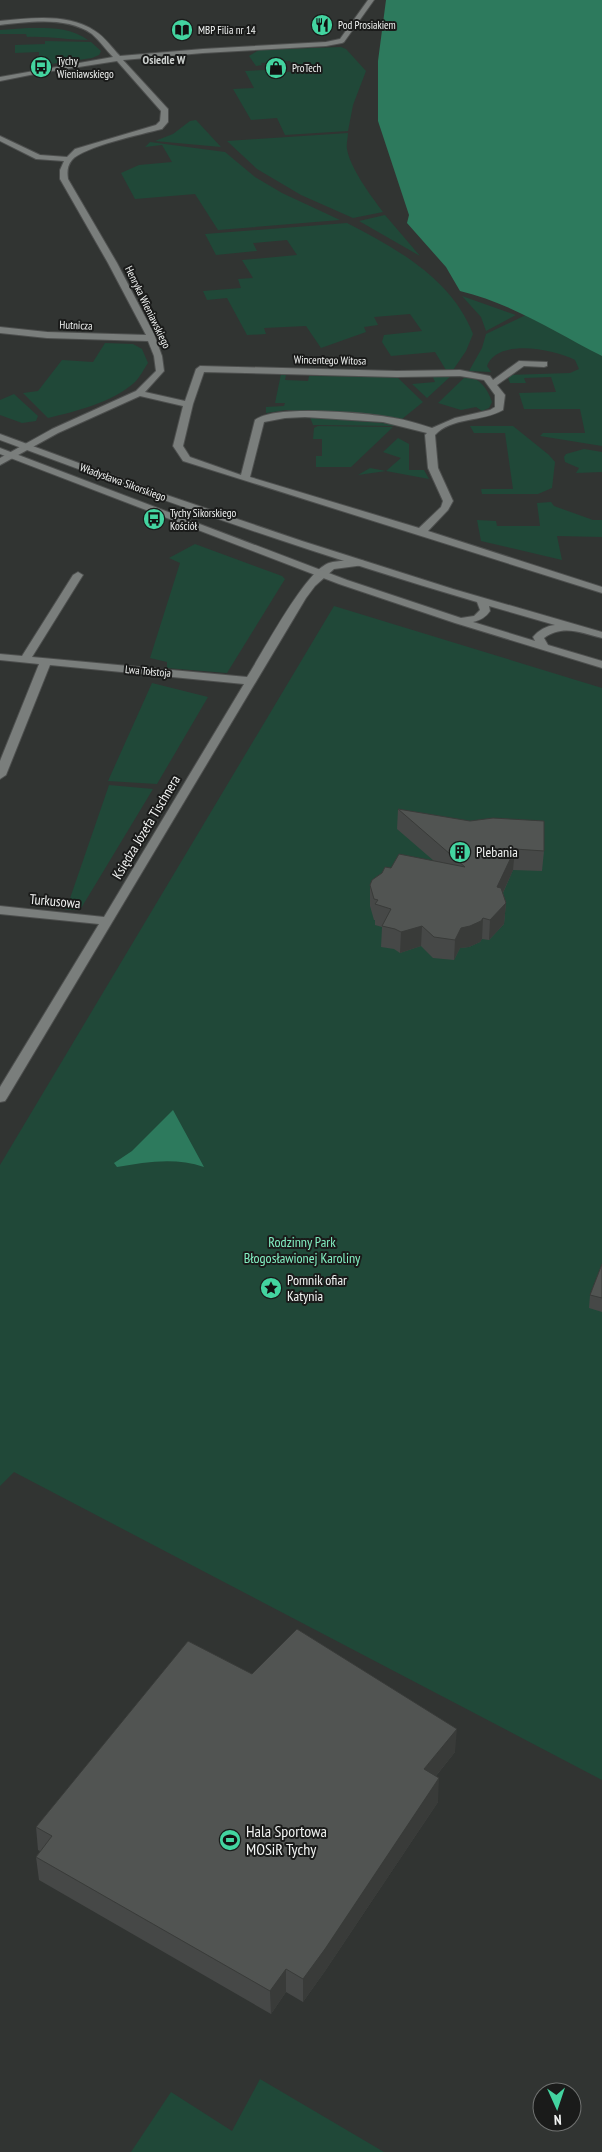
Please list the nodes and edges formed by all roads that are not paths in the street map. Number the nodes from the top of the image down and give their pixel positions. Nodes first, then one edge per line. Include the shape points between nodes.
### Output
1 (371, 0) edge
2 (0, 22) edge
3 (117, 58) junction
4 (0, 79) edge
5 (0, 138) edge
6 (68, 159) junction
7 (0, 330) edge
8 (151, 338) junction
9 (544, 364) dead end
10 (493, 384) junction
11 (139, 393) junction
12 (188, 404) junction
13 (432, 431) junction
14 (0, 437) edge
15 (27, 447) junction
16 (0, 451) edge
17 (14, 456) junction
18 (0, 462) edge
19 (245, 479) junction
20 (421, 532) junction
21 (360, 563) junction
22 (321, 574) junction
23 (78, 575) dead end
24 (602, 590) edge
25 (482, 601) junction
26 (459, 621) junction
27 (570, 626) junction
28 (602, 635) edge
29 (544, 648) junction
30 (0, 657) edge
31 (25, 659) junction
32 (46, 661) junction
33 (602, 665) edge
34 (250, 681) junction
35 (0, 775) edge
36 (0, 910) edge
37 (108, 920) junction
38 (0, 1098) edge

1 - 3 street via 344,39 326,44
2 - 3 street via 47,21 85,27
3 - 4 street
3 - 6 street via 157,99 165,111 164,122 151,130 78,151
5 - 6 street via 39,158
6 - 8 street, Henryka Wieniawskiego via 63,170 64,179 131,296
7 - 8 street, Hutnicza via 47,335
8 - 11 street, Henryka Wieniawskiego via 160,358 160,371
9 - 10 street via 522,363
10 - 12 street, Wincentego Witosa via 487,378 460,373 200,369
10 - 13 street via 501,407
11 - 12 street
11 - 15 street, Henryka Wieniawskiego
12 - 19 street, Wincentego Witosa via 178,446 186,459
13 - 19 street via 393,420 307,414 266,416 260,420
13 - 20 street via 434,468 448,501
14 - 15 street, Władysława Sikorskiego
15 - 17 street, Henryka Wieniawskiego
15 - 21 street, Władysława Sikorskiego
16 - 17 street, Władysława Sikorskiego
17 - 18 street
17 - 22 street, Władysława Sikorskiego
19 - 20 street, Wincentego Witosa
20 - 24 street, Wincentego Witosa
21 - 22 street, Władysława Sikorskiego via 331,566
21 - 25 street, Władysława Sikorskiego
22 - 26 street, Władysława Sikorskiego
22 - 34 street, Księdza Józefa Tischnera via 300,597
23 - 31 street
25 - 26 street via 485,611 477,618
25 - 27 street, Władysława Sikorskiego
26 - 29 street, Władysława Sikorskiego
27 - 28 street, Władysława Sikorskiego
27 - 29 street, Władysława Sikorskiego via 549,628 538,637
29 - 33 street, Władysława Sikorskiego
30 - 31 street, Lwa Tołstoja
31 - 32 street, Lwa Tołstoja
32 - 34 street, Lwa Tołstoja
32 - 35 street
34 - 37 street, Księdza Józefa Tischnera
36 - 37 street, Turkusowa
37 - 38 street, Księdza Józefa Tischnera

